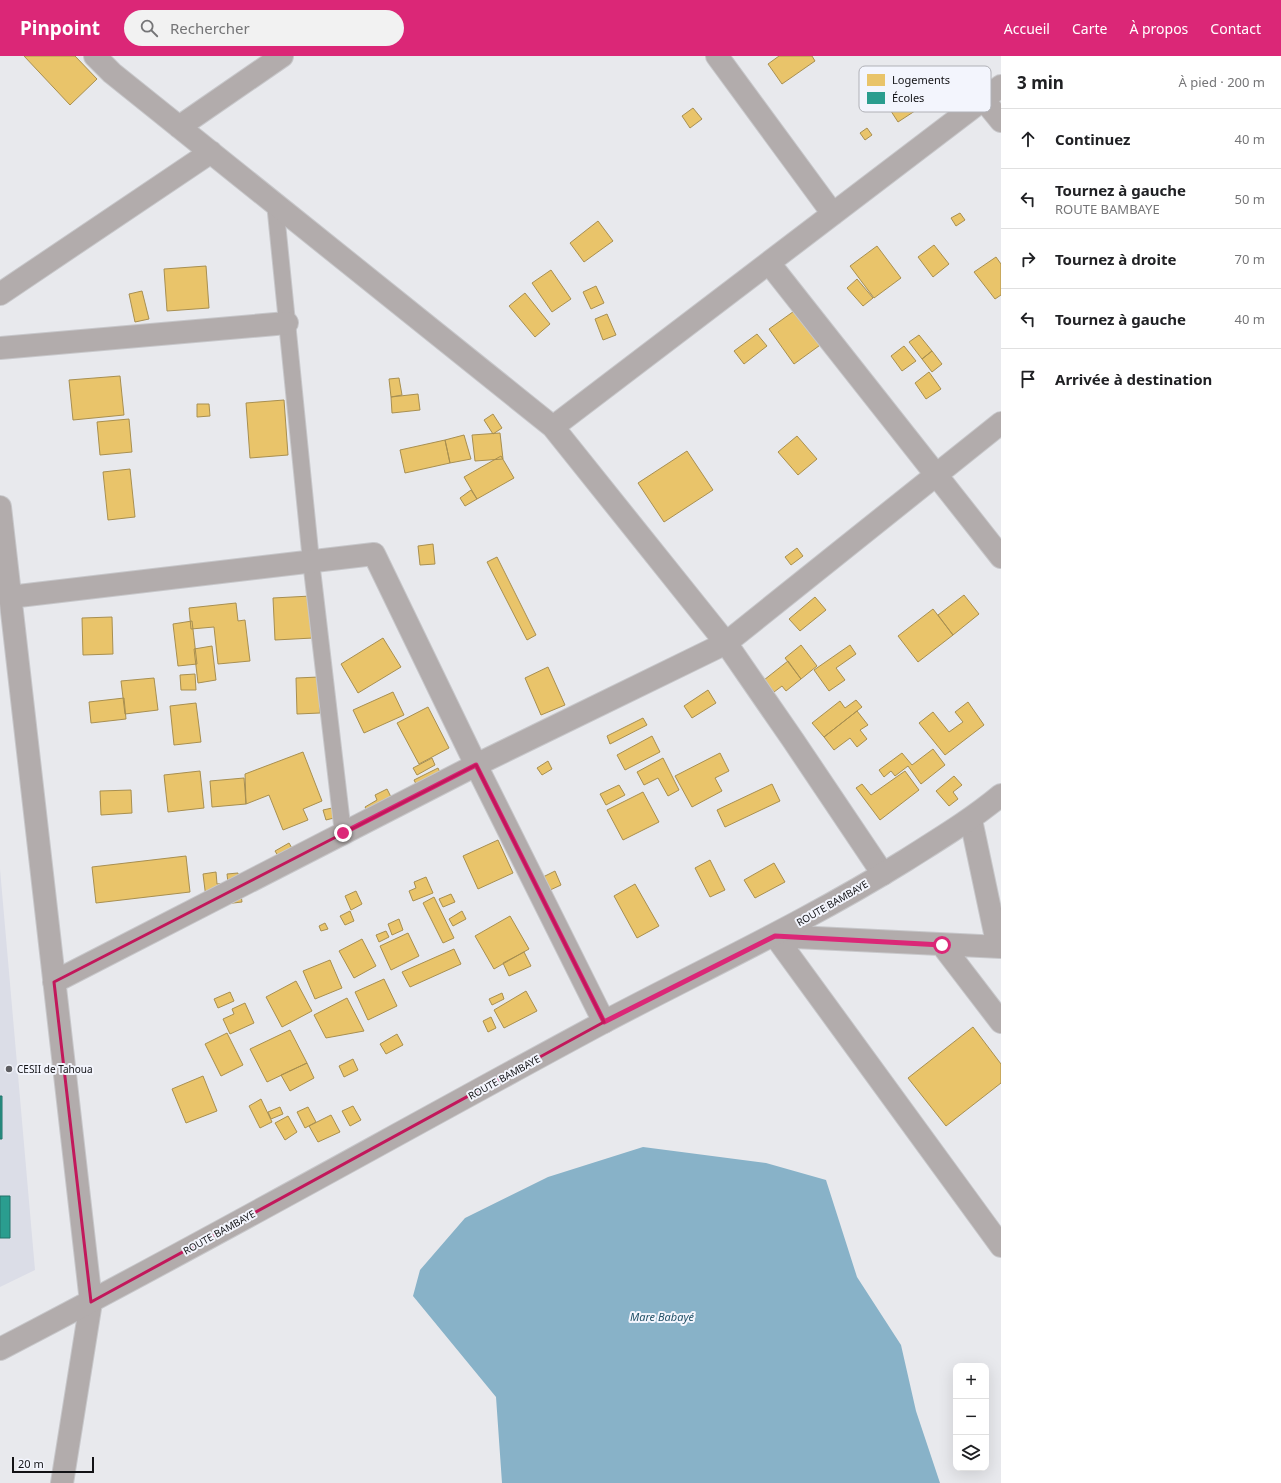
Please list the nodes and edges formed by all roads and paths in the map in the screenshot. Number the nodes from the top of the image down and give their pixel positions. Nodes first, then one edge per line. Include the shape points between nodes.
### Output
1 (95, 56) edge
2 (282, 56) edge
3 (717, 56) edge
4 (1001, 86) edge
5 (991, 93) edge
6 (991, 109) edge
7 (966, 112) edge
8 (1001, 121) edge
9 (179, 127) junction
10 (211, 152) junction
11 (275, 204) junction
12 (833, 214) junction
13 (769, 263) junction
14 (0, 294) edge
15 (287, 323) junction
16 (0, 348) edge
17 (1001, 423) edge
18 (553, 427) junction
19 (937, 475) junction
20 (0, 507) edge
21 (1001, 557) edge
22 (312, 561) junction
23 (10, 597) junction
24 (726, 643) junction
25 (476, 765) junction
26 (1001, 795) edge
27 (971, 820) junction
28 (343, 833) junction
29 (883, 874) junction
30 (775, 936) junction
31 (942, 945) junction
32 (999, 947) edge
33 (54, 982) junction
34 (604, 1022) junction
35 (1001, 1022) edge
36 (1001, 1246) edge
37 (91, 1302) junction
38 (0, 1349) edge
39 (62, 1483) edge

1 - 9 street via 112,73
2 - 9 street
3 - 12 street
4 - 5 street
6 - 8 street
7 - 12 street
9 - 10 street
10 - 11 street
10 - 14 street
11 - 15 lane
11 - 18 street
12 - 13 street
13 - 18 street
13 - 19 street
15 - 16 street
15 - 22 lane
17 - 19 street
18 - 24 street
19 - 21 street
19 - 24 street
20 - 23 street
22 - 23 street
22 - 25 street via 374,554
22 - 28 lane
23 - 33 street
24 - 25 street
24 - 29 street
25 - 28 street
25 - 34 street
26 - 27 street, ROUTE BAMBAYE
27 - 29 street, ROUTE BAMBAYE
27 - 32 street
28 - 33 street
29 - 30 street, ROUTE BAMBAYE
30 - 31 street
30 - 34 street, ROUTE BAMBAYE
30 - 36 street
31 - 32 street
31 - 35 street
33 - 37 street
34 - 37 street, ROUTE BAMBAYE
37 - 38 street, ROUTE BAMBAYE
37 - 39 street

